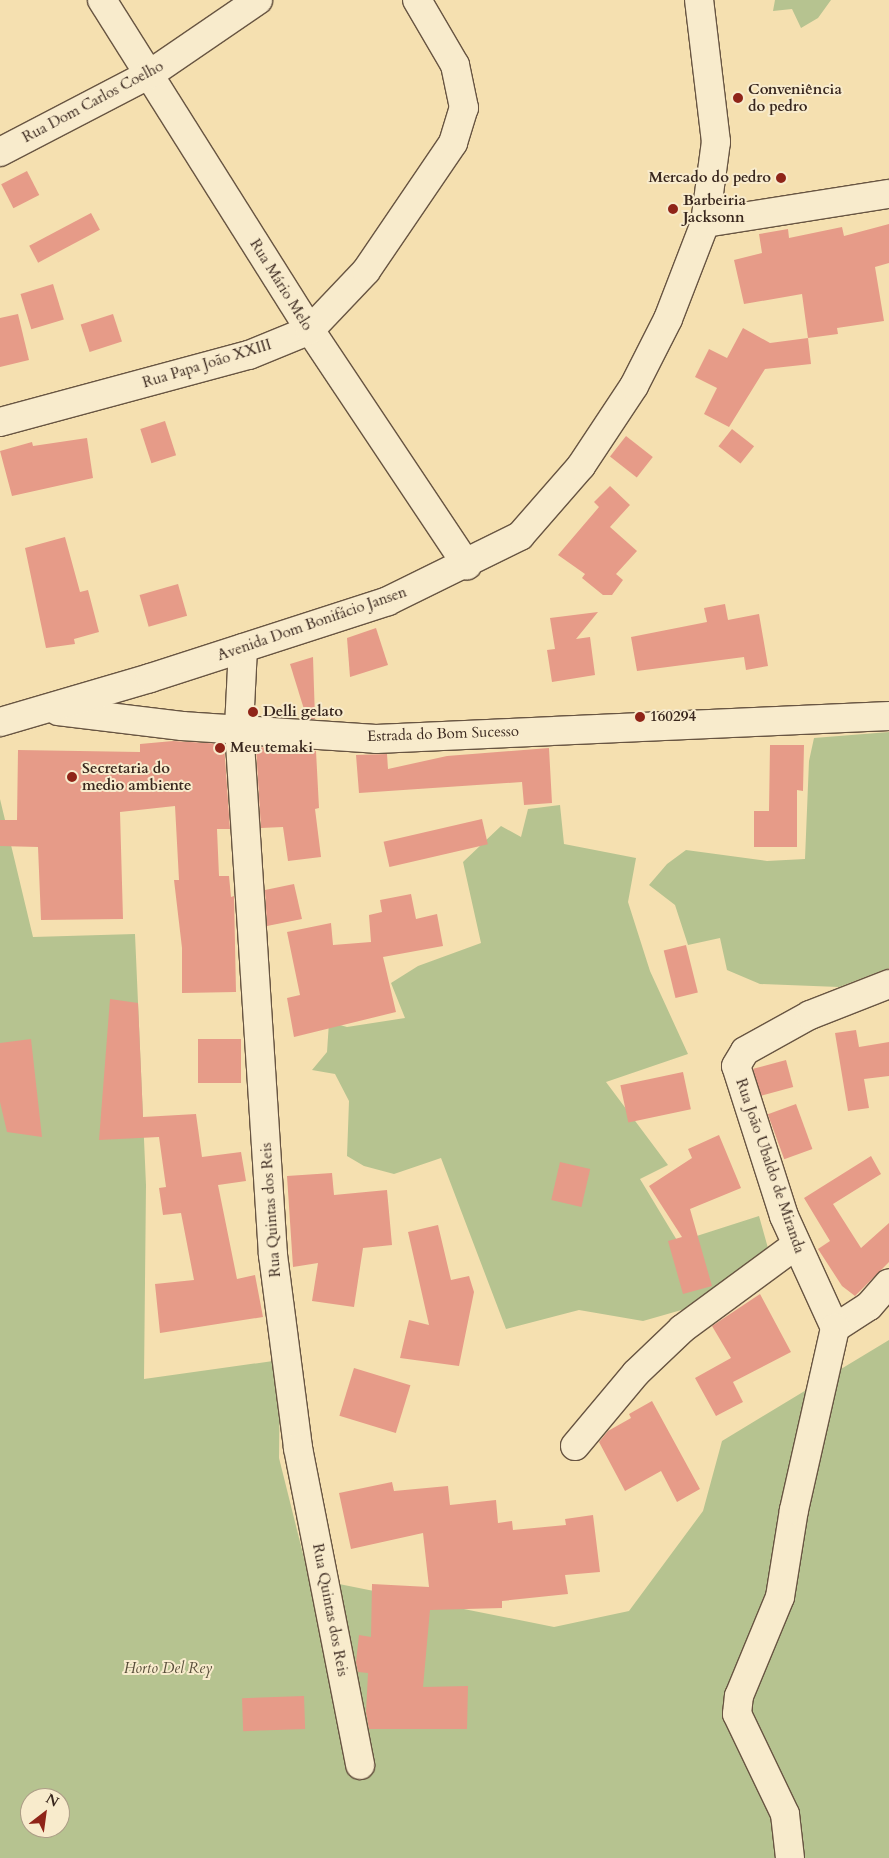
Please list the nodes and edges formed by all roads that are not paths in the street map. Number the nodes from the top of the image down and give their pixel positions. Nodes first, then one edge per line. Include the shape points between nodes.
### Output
1 (102, 0) edge
2 (258, 0) edge
3 (417, 0) edge
4 (699, 0) edge
5 (150, 74) junction
6 (0, 152) edge
7 (889, 194) edge
8 (705, 223) junction
9 (310, 330) junction
10 (0, 422) edge
11 (467, 565) junction
12 (243, 648) junction
13 (46, 709) junction
14 (889, 716) edge
15 (0, 722) edge
16 (239, 728) junction
17 (889, 984) edge
18 (796, 1245) junction
19 (889, 1283) edge
20 (834, 1328) junction
21 (575, 1446) dead end
22 (360, 1765) dead end
23 (790, 1858) edge

1 - 5 street, Rua Mário Melo
2 - 5 street, Rua Dom Carlos Coelho
3 - 9 street, Rua Papa João XXIII via 455,65 464,108 453,143 366,271
4 - 8 street, Avenida Dom Bonifácio Jansen via 716,142
5 - 6 street, Rua Dom Carlos Coelho
5 - 9 street, Rua Mário Melo
7 - 8 street
8 - 11 street, Avenida Dom Bonifácio Jansen via 668,319 634,386 581,466 520,536
9 - 10 street, Rua Papa João XXIII via 249,355
9 - 11 street, Rua Mário Melo
11 - 12 street, Avenida Dom Bonifácio Jansen via 388,601
12 - 13 street, Avenida Dom Bonifácio Jansen
12 - 16 street, Rua Quintas dos Reis
13 - 15 street, Estrada do Bom Sucesso
13 - 16 street, Estrada do Bom Sucesso
14 - 16 street, Estrada do Bom Sucesso via 376,739
16 - 22 street, Rua Quintas dos Reis via 273,1256 298,1448
17 - 18 street, Rua João Ubaldo de Miranda via 810,1015 753,1046 739,1058 736,1066 740,1089
18 - 20 street, Rua João Ubaldo de Miranda
18 - 21 street via 682,1329 636,1373
19 - 20 street via 869,1306
20 - 23 street via 794,1510 780,1597 739,1696 737,1714 786,1814

